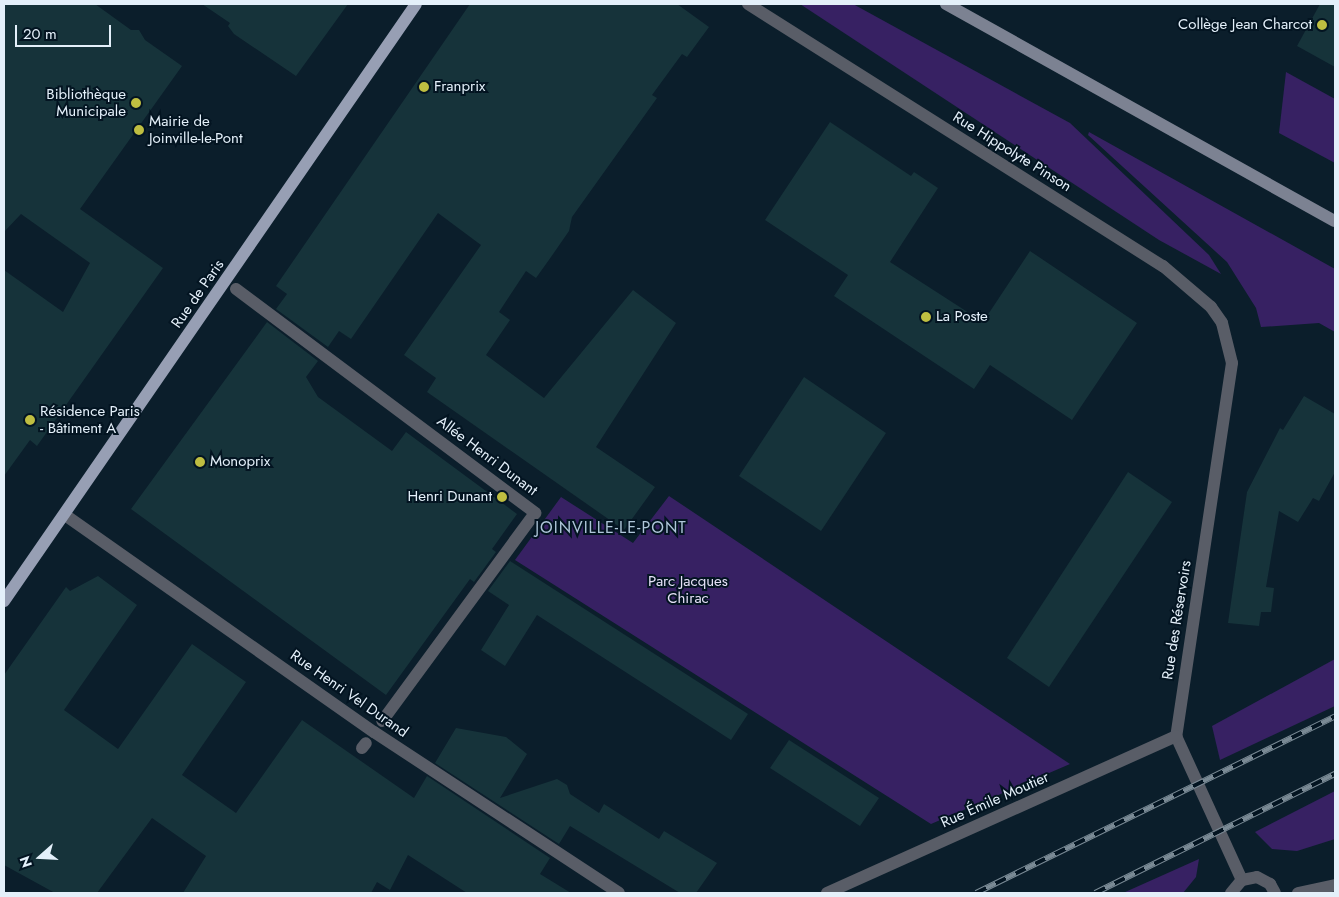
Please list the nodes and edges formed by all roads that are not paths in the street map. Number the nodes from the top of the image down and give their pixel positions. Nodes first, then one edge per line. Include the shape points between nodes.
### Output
1 (416, 4) edge
2 (748, 4) edge
3 (946, 4) edge
4 (1335, 221) edge
5 (236, 289) dead end
6 (1231, 353) joint
7 (65, 515) junction
8 (4, 600) edge
9 (382, 720) dead end
10 (1176, 736) junction
11 (1242, 880) junction
12 (1335, 885) edge
13 (619, 893) edge
14 (827, 893) edge
15 (1231, 893) edge
16 (1275, 893) edge
17 (1298, 893) edge

1 - 7 main road, Rue de Paris
2 - 6 street, Rue Hippolyte Pinson via 1163,266 1211,307 1222,323
3 - 4 main road
5 - 9 street, Allée Henri Dunant via 535,514
6 - 10 street, Rue des Réservoirs
7 - 8 main road, Rue de Paris
7 - 13 street, Rue Henri Vel Durand via 374,732
10 - 11 street
10 - 14 street, Rue Émile Moutier
11 - 15 street
11 - 16 street via 1264,880
12 - 17 street

